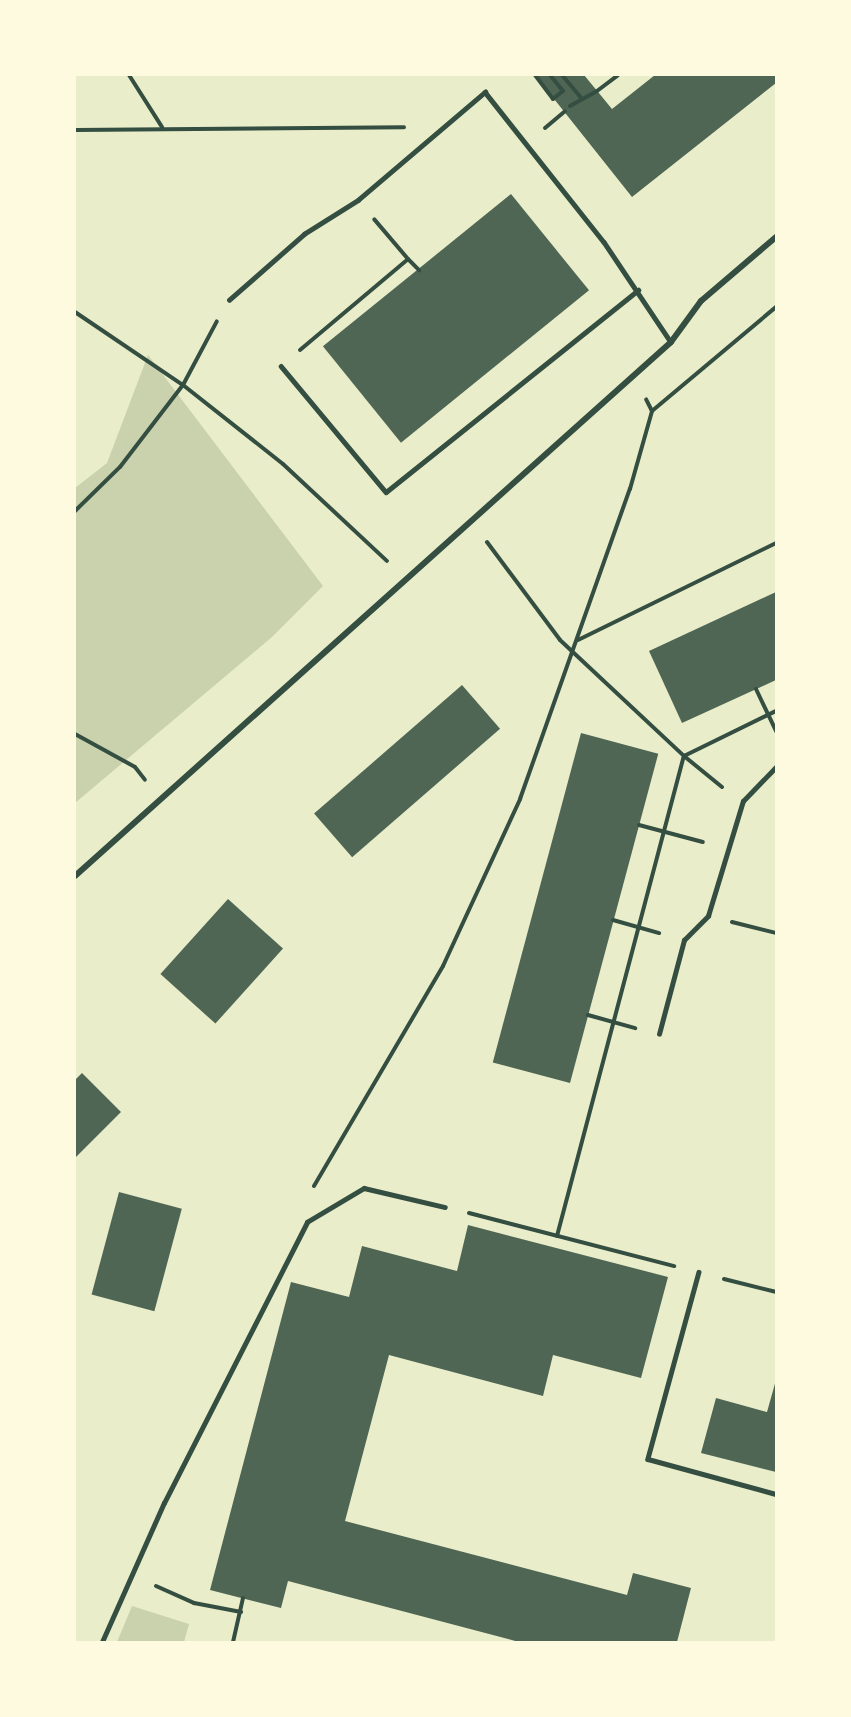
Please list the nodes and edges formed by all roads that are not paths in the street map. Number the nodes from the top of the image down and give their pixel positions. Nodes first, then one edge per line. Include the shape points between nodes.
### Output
1 (776, 237) edge
2 (638, 290) junction
3 (229, 300) road end
4 (671, 342) junction
5 (281, 366) road end
6 (776, 767) edge
7 (75, 876) edge
8 (659, 1034) dead end
9 (445, 1207) road end
10 (699, 1272) road end
11 (776, 1494) edge
12 (102, 1642) edge

1 - 4 street via 701,301
2 - 3 lane via 485,92 358,200 304,234
2 - 4 lane
2 - 5 lane via 386,492
4 - 7 street
6 - 8 lane via 743,801 708,916 684,940
9 - 12 lane via 364,1188 307,1222 169,1492
10 - 11 lane via 648,1460

